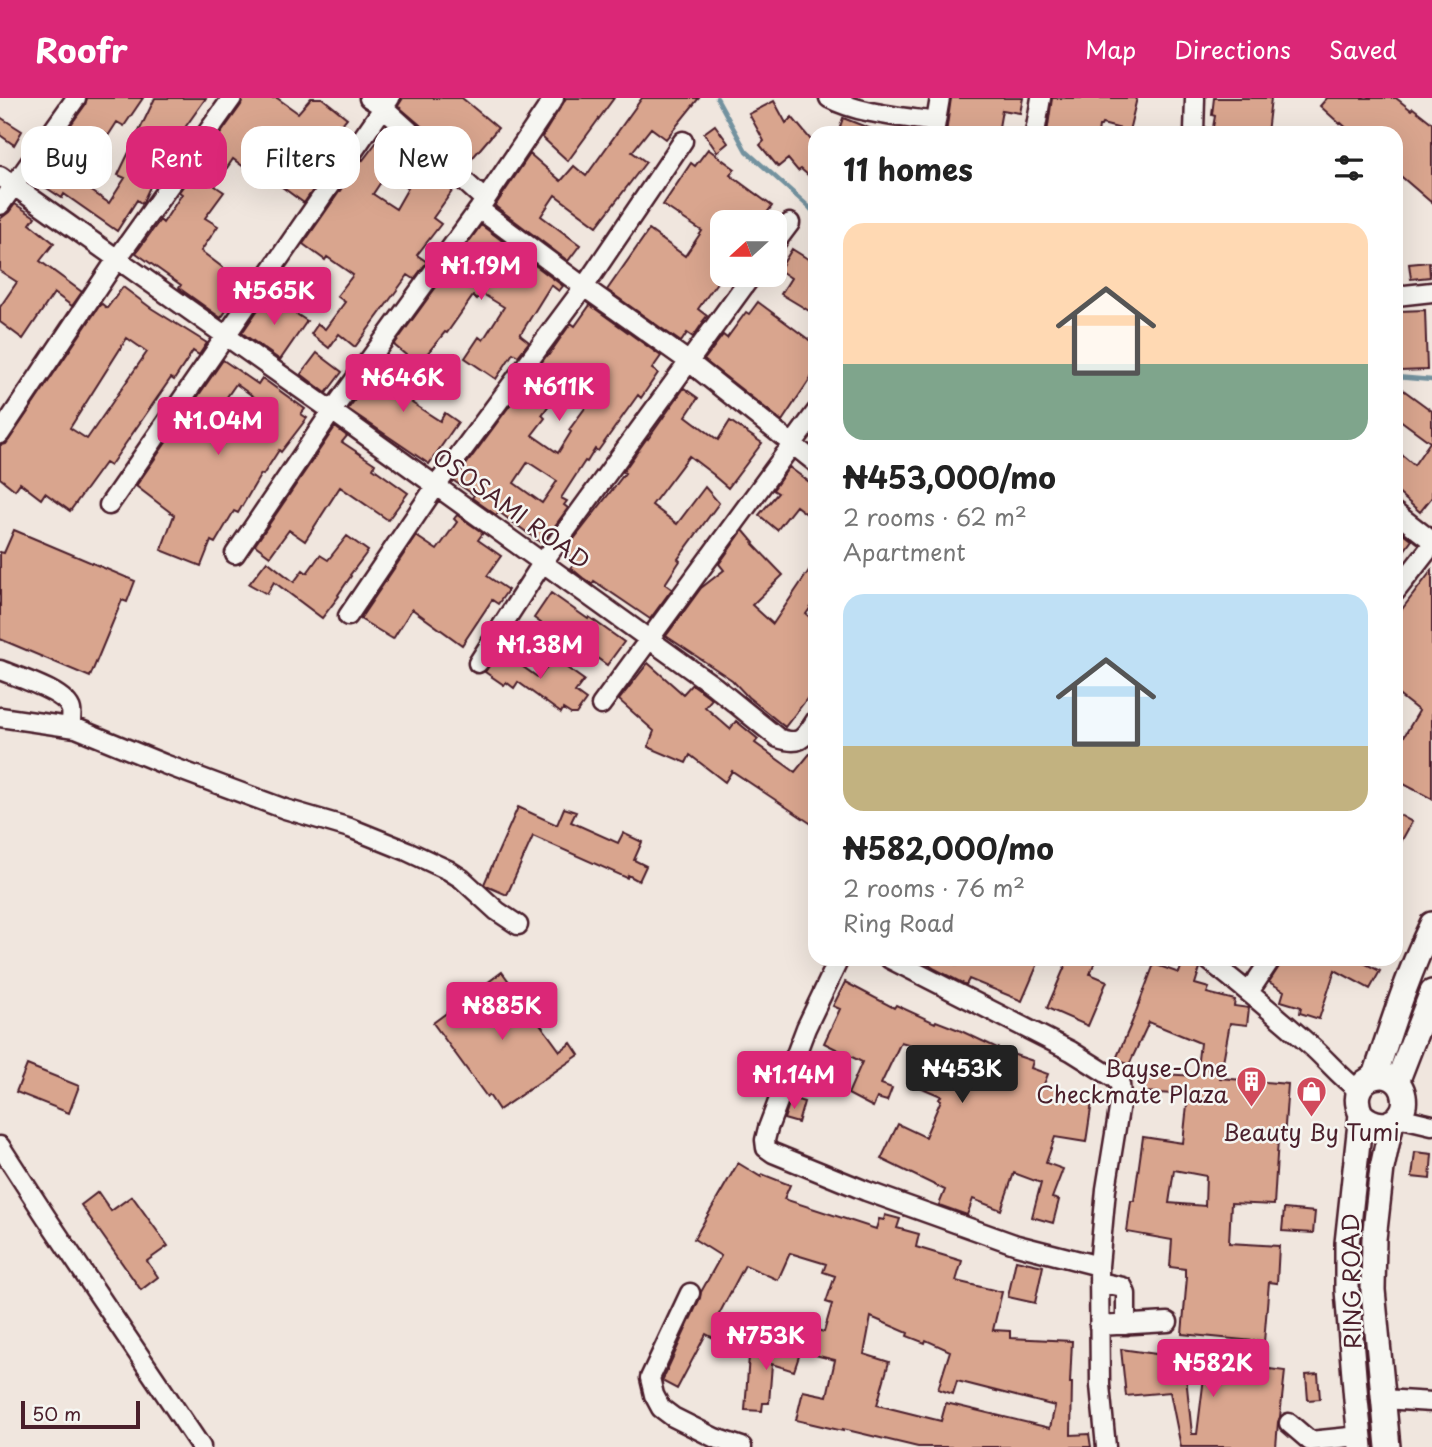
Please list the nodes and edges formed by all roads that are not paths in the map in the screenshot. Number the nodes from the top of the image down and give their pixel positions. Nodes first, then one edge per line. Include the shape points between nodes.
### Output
1 (76, 98) edge
2 (232, 98) edge
3 (554, 98) edge
4 (829, 98) edge
5 (940, 98) edge
6 (1041, 98) edge
7 (1195, 98) edge
8 (381, 101) edge
9 (927, 126) edge
10 (935, 126) edge
11 (1036, 126) edge
12 (1194, 126) edge
13 (683, 141) dead end
14 (7, 181) edge
15 (482, 204) junction
16 (0, 205) edge
17 (790, 223) dead end
18 (788, 226) edge
19 (117, 259) junction
20 (584, 287) junction
21 (743, 287) edge
22 (1432, 292) edge
23 (1403, 295) edge
24 (225, 337) junction
25 (688, 361) junction
26 (332, 411) junction
27 (808, 423) edge
28 (0, 433) edge
29 (792, 445) junction
30 (808, 457) edge
31 (436, 486) junction
32 (109, 505) dead end
33 (1403, 519) edge
34 (1432, 543) edge
35 (235, 554) dead end
36 (543, 562) junction
37 (1403, 582) edge
38 (348, 616) dead end
39 (650, 640) junction
40 (478, 663) dead end
41 (0, 670) edge
42 (601, 705) dead end
43 (0, 717) edge
44 (70, 727) junction
45 (808, 731) edge
46 (1432, 924) edge
47 (518, 925) dead end
48 (836, 966) edge
49 (904, 966) edge
50 (1216, 966) edge
51 (1266, 966) edge
52 (1249, 992) junction
53 (1432, 992) edge
54 (1384, 1095) junction
55 (1361, 1114) junction
56 (1432, 1115) edge
57 (1432, 1125) edge
58 (0, 1146) edge
59 (1099, 1274) junction
60 (690, 1293) dead end
61 (1168, 1322) dead end
62 (1126, 1325) junction
63 (1099, 1326) junction
64 (1383, 1399) junction
65 (1432, 1402) edge
66 (1289, 1423) dead end
67 (1361, 1441) edge
68 (201, 1447) edge
69 (741, 1447) edge
70 (1106, 1447) edge
71 (1388, 1447) edge

1 - 14 street
2 - 19 street
3 - 15 street
4 - 9 street
5 - 10 street
6 - 11 street
7 - 12 street
8 - 15 street
8 - 24 street
13 - 20 street
14 - 16 street
14 - 19 street, OSOSAMI ROAD
15 - 20 street
15 - 26 street
17 - 18 street
19 - 24 street, OSOSAMI ROAD
19 - 28 street
20 - 25 street
20 - 31 street
21 - 25 street
22 - 23 street
24 - 26 street, OSOSAMI ROAD
24 - 32 street
25 - 29 street
25 - 36 street
26 - 31 street, OSOSAMI ROAD
26 - 35 street
27 - 29 street
29 - 30 street
29 - 39 street
31 - 36 street, OSOSAMI ROAD
31 - 38 street
33 - 34 street
34 - 37 street
36 - 39 street, OSOSAMI ROAD
36 - 40 street
39 - 42 street
39 - 45 street, OSOSAMI ROAD via 778,738 796,742
41 - 44 street via 64,698 71,710
43 - 44 street
44 - 47 street via 407,851 455,874
46 - 54 main road, RING ROAD via 1398,1009
48 - 59 street via 806,1028 768,1128 766,1148 866,1191
49 - 59 street via 1071,1051 1120,1084
50 - 52 street
51 - 52 street
52 - 54 street via 1330,1063 1353,1071
53 - 54 main road, RING ROAD
54 - 55 main road, RING ROAD via 1356,1098
54 - 55 main road via 1384,1124 1375,1124
54 - 56 street
54 - 57 street
54 - 64 main road, RING ROAD via 1373,1290
55 - 67 main road, RING ROAD via 1347,1243
58 - 68 street
59 - 62 street via 1123,1287
59 - 63 street
60 - 69 street via 650,1378 654,1395 660,1408 673,1417
61 - 62 street
62 - 63 street
63 - 70 street
64 - 65 street
64 - 71 main road, RING ROAD
66 - 67 street via 1310,1441

